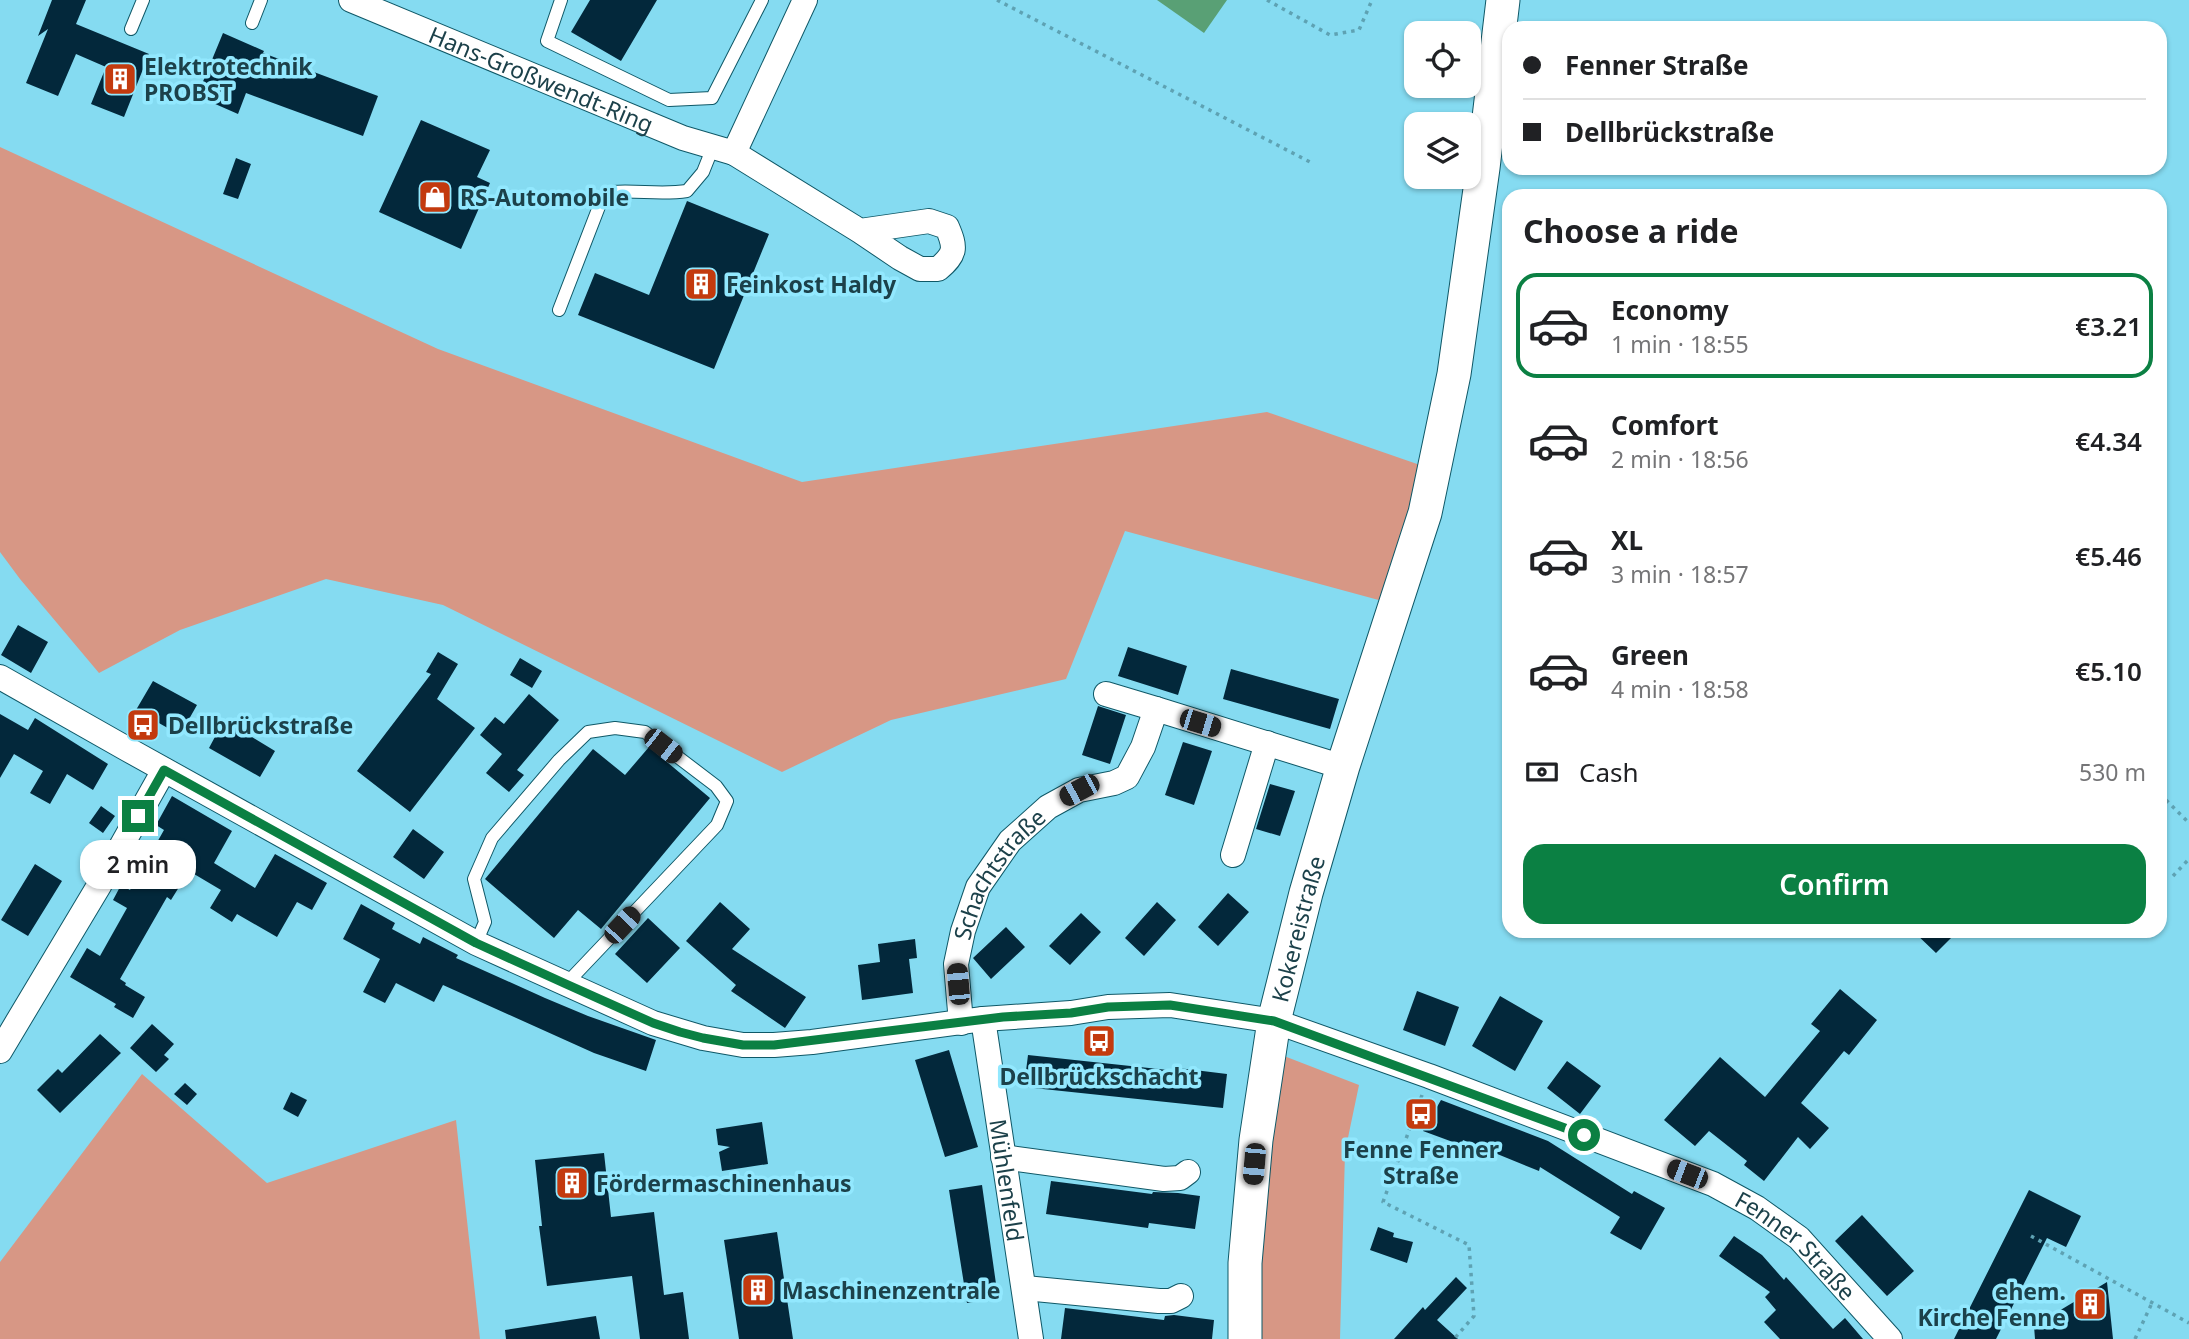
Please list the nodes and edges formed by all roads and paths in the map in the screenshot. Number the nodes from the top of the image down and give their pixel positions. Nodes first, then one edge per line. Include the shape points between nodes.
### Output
1 (143, 0) edge
2 (261, 0) edge
3 (351, 0) edge
4 (561, 0) edge
5 (762, 0) edge
6 (805, 0) edge
7 (996, 0) edge
8 (1267, 0) edge
9 (1372, 0) edge
10 (1503, 0) edge
11 (252, 23) dead end
12 (131, 29) dead end
13 (724, 150) junction
14 (1310, 162) dead end
15 (860, 231) dead end
16 (559, 310) dead end
17 (0, 677) edge
18 (1106, 694) dead end
19 (1156, 709) junction
20 (1267, 743) junction
21 (1331, 762) dead end
22 (164, 770) junction
23 (2167, 801) edge
24 (2189, 823) edge
25 (1233, 855) dead end
26 (2189, 859) edge
27 (2173, 876) dead end
28 (476, 943) junction
29 (566, 984) junction
30 (972, 1021) junction
31 (1274, 1021) junction
32 (0, 1051) edge
33 (1429, 1076) junction
34 (1003, 1157) junction
35 (1188, 1172) dead end
36 (2031, 1236) dead end
37 (1024, 1287) junction
38 (1181, 1296) dead end
39 (2152, 1303) junction
40 (2189, 1323) edge
41 (1031, 1339) edge
42 (1245, 1339) edge
43 (1454, 1339) edge
44 (1890, 1339) edge
45 (2135, 1339) edge

1 - 12 lane
2 - 11 lane
3 - 13 street, Hans-Großwendt-Ring via 683,138
4 - 5 lane via 547,41 669,100 712,98
6 - 13 street
7 - 14 path
8 - 9 path via 1330,35 1359,30
10 - 31 main road, Kokereistraße via 1454,374 1425,513 1339,779
13 - 15 street, Hans-Großwendt-Ring
13 - 16 lane via 687,191 612,191 600,204
17 - 22 street, Fenner Straße
18 - 19 street
19 - 20 street
19 - 30 street, Schachtstraße via 1127,777 1079,790 1048,807 1010,842 978,887 956,964
20 - 21 street
20 - 25 street
22 - 28 street, Fenner Straße
22 - 32 street
23 - 24 path
26 - 27 path
28 - 29 street, Fenner Straße
28 - 29 lane via 485,922 474,879 492,838 588,732 615,728 646,732 716,786 727,801 717,825
29 - 30 street, Fenner Straße via 653,1023 743,1045 812,1042
30 - 31 street, Fenner Straße via 1170,1005
30 - 34 street, Mühlenfeld
31 - 33 street, Fenner Straße
31 - 42 main road, Kokereistraße via 1256,1140 1245,1263
33 - 43 path via 1383,1202 1469,1245 1474,1316
33 - 44 street, Fenner Straße via 1713,1184 1758,1208 1799,1238
34 - 35 street via 1164,1179 1180,1178
34 - 37 street, Mühlenfeld
36 - 39 path
37 - 38 street via 1158,1301
37 - 41 street, Mühlenfeld
39 - 40 path
39 - 45 path

